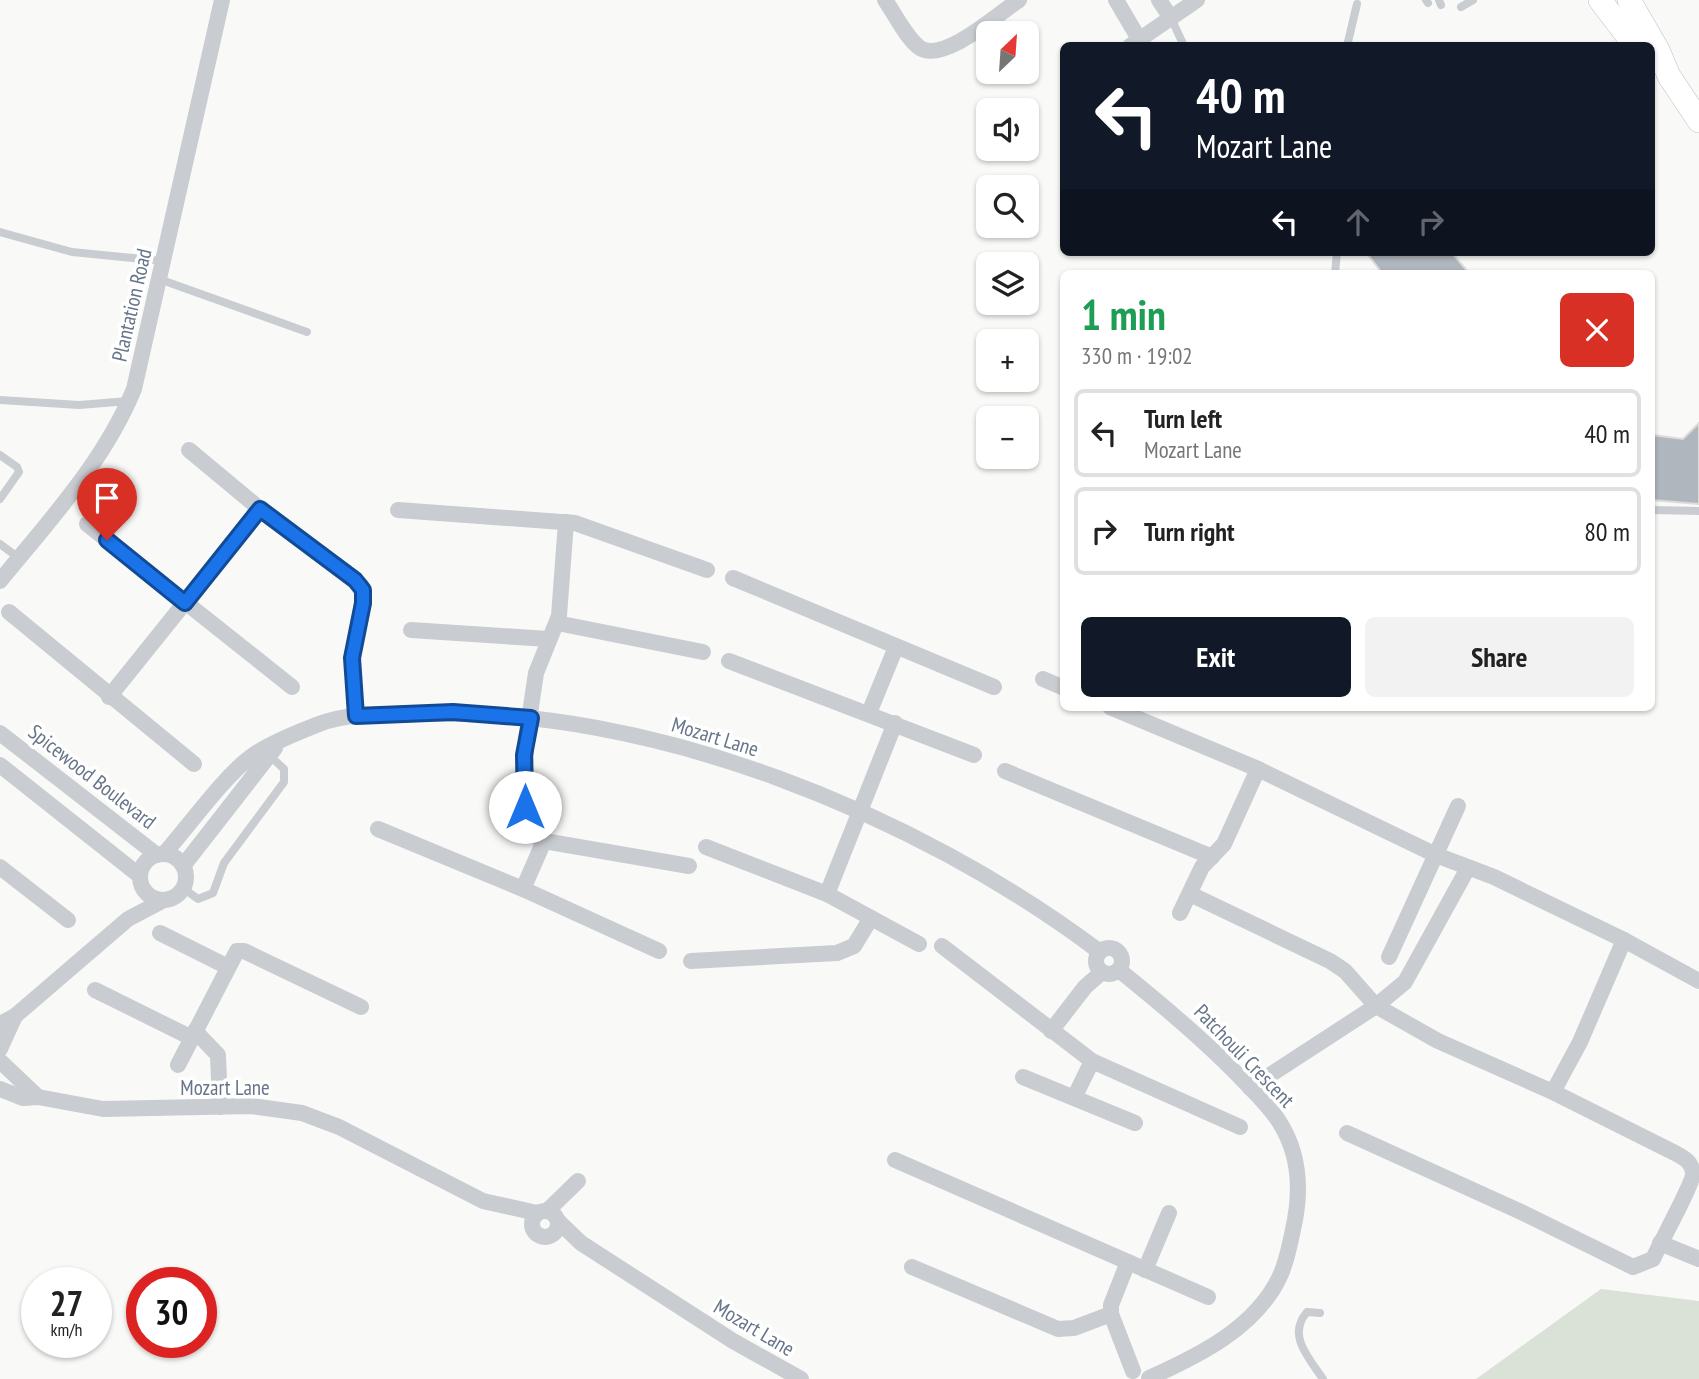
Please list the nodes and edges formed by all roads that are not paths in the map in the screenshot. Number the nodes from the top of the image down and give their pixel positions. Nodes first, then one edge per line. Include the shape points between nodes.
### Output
1 (222, 0) edge
2 (885, 0) edge
3 (1019, 0) edge
4 (1116, 0) edge
5 (1159, 0) edge
6 (1197, 0) edge
7 (1473, 0) edge
8 (1600, 0) edge
9 (1629, 0) edge
10 (1357, 4) dead end
11 (1461, 7) dead end
12 (1171, 18) junction
13 (1134, 42) edge
14 (1182, 42) edge
15 (1348, 42) edge
16 (1632, 42) edge
17 (1653, 42) edge
18 (1655, 45) edge
19 (1660, 69) edge
20 (1699, 121) edge
21 (0, 232) edge
22 (163, 261) junction
23 (159, 279) junction
24 (307, 332) dead end
25 (0, 400) edge
26 (129, 401) junction
27 (190, 450) dead end
28 (0, 455) edge
29 (0, 499) edge
30 (260, 509) junction
31 (398, 510) dead end
32 (1655, 510) edge
33 (1699, 511) edge
34 (566, 522) junction
35 (87, 524) dead end
36 (0, 544) edge
37 (19, 558) junction
38 (706, 570) dead end
39 (2, 576) edge
40 (733, 578) dead end
41 (185, 603) junction
42 (9, 612) dead end
43 (557, 623) junction
44 (411, 630) dead end
45 (548, 639) junction
46 (896, 648) junction
47 (703, 652) dead end
48 (729, 661) dead end
49 (1043, 679) dead end
50 (1060, 686) edge
51 (292, 687) dead end
52 (994, 687) dead end
53 (109, 697) junction
54 (1120, 711) edge
55 (869, 713) junction
56 (356, 716) junction
57 (531, 718) junction
58 (895, 723) junction
59 (0, 733) edge
60 (274, 749) junction
61 (974, 755) dead end
62 (194, 764) dead end
63 (0, 765) edge
64 (1258, 769) junction
65 (1005, 771) dead end
66 (1458, 806) dead end
67 (860, 811) junction
68 (378, 829) dead end
69 (544, 841) junction
70 (706, 848) dead end
71 (161, 855) junction
72 (1436, 855) junction
73 (1212, 857) junction
74 (183, 866) junction
75 (689, 866) dead end
76 (0, 867) edge
77 (1468, 867) junction
78 (141, 880) junction
79 (183, 888) junction
80 (523, 889) junction
81 (827, 894) junction
82 (1189, 894) junction
83 (164, 900) junction
84 (1180, 914) dead end
85 (871, 918) junction
86 (128, 919) junction
87 (68, 920) dead end
88 (160, 933) dead end
89 (1624, 940) junction
90 (919, 944) dead end
91 (942, 946) dead end
92 (659, 951) dead end
93 (1100, 952) junction
94 (1389, 957) dead end
95 (691, 961) dead end
96 (228, 967) junction
97 (1110, 971) junction
98 (1699, 981) edge
99 (95, 990) dead end
100 (1376, 1006) junction
101 (361, 1007) dead end
102 (7, 1020) edge
103 (1051, 1031) junction
104 (193, 1035) junction
105 (0, 1049) edge
106 (0, 1061) edge
107 (1092, 1061) junction
108 (178, 1065) dead end
109 (1023, 1077) dead end
110 (1250, 1087) junction
111 (0, 1089) edge
112 (1553, 1092) junction
113 (38, 1097) junction
114 (1075, 1097) junction
115 (220, 1107) junction
116 (1135, 1123) dead end
117 (1240, 1127) dead end
118 (1347, 1133) dead end
119 (895, 1160) dead end
120 (573, 1187) dead end
121 (1169, 1213) dead end
122 (544, 1224) junction
123 (1660, 1243) junction
124 (528, 1248) dead end
125 (1699, 1259) edge
126 (1128, 1262) junction
127 (912, 1267) dead end
128 (1145, 1270) junction
129 (1208, 1297) dead end
130 (1320, 1312) dead end
131 (1111, 1314) junction
132 (1129, 1375) edge
133 (801, 1379) edge
134 (1149, 1379) edge
135 (1323, 1379) edge

1 - 22 street, Plantation Road
2 - 3 street via 917,45 933,52 947,49
4 - 13 street
5 - 12 street
6 - 12 street
7 - 11 lane
8 - 16 main road
9 - 17 main road
10 - 15 lane
12 - 13 street
12 - 14 lane
18 - 19 main road
19 - 20 main road
21 - 22 lane via 72,252
22 - 23 street, Plantation Road
23 - 24 lane
23 - 26 street, Plantation Road
25 - 26 lane via 79,405
26 - 37 street, Plantation Road via 100,457
27 - 30 street
28 - 29 lane via 19,472
30 - 41 street
30 - 56 street via 363,590 352,658
31 - 34 street
32 - 33 lane
34 - 38 street
34 - 43 street
35 - 41 street
36 - 37 lane
37 - 39 street, Plantation Road
40 - 46 street
41 - 51 street
41 - 53 street
42 - 53 street
43 - 45 street
43 - 47 street
44 - 45 street
45 - 57 street via 536,673
46 - 52 street
46 - 55 street
48 - 55 street
49 - 50 street
53 - 62 street
54 - 64 street
55 - 58 street
56 - 57 street, Mozart Lane via 453,712
56 - 60 street, Mozart Lane via 322,723
57 - 67 street, Mozart Lane via 711,755
57 - 69 street via 524,755 525,821 529,832
58 - 61 street
58 - 67 street
59 - 71 street, Spicewood Boulevard
60 - 71 street, Mozart Lane via 257,753 238,768
60 - 74 street, Mozart Lane
60 - 79 lane via 284,769 284,782 225,863 213,893 198,898
63 - 78 street
64 - 72 street
64 - 73 street via 1224,844
65 - 73 street
66 - 72 street
67 - 81 street
67 - 93 street, Mozart Lane via 993,881
68 - 80 street
69 - 75 street
69 - 80 street
70 - 81 street
71 - 74 street
71 - 78 street via 145,863
72 - 77 street
72 - 94 street
73 - 82 street
74 - 79 street
76 - 87 street
77 - 89 street
77 - 100 street via 1412,972
78 - 83 street via 149,895
78 - 86 street
79 - 83 street
80 - 92 street
81 - 85 street
82 - 84 street
82 - 100 street via 1335,964
83 - 86 street
85 - 90 street
85 - 95 street via 854,946 837,953
86 - 102 street
88 - 96 street
89 - 98 street
89 - 112 street
91 - 103 street
93 - 97 street via 1097,961
93 - 97 street, Patchouli Crescent via 1117,950 1122,962
96 - 101 street via 237,951 244,951
96 - 104 street
97 - 103 street via 1085,987
97 - 110 street, Patchouli Crescent via 1188,1026
99 - 104 street
100 - 110 street
100 - 112 street via 1438,1041
102 - 105 street
103 - 107 street
104 - 108 street
104 - 115 street via 218,1055
106 - 113 street
107 - 114 street
107 - 117 street
109 - 114 street
110 - 134 street, Patchouli Crescent via 1280,1124 1296,1167 1298,1202 1282,1274 1248,1320
111 - 113 street via 23,1098
112 - 123 street via 1688,1160 1694,1173 1689,1189
113 - 115 street, Mozart Lane via 103,1109
114 - 116 street
115 - 122 street, Mozart Lane via 263,1107 311,1115 483,1202 517,1208
118 - 123 street via 1623,1264 1633,1267 1653,1259
119 - 126 street
120 - 122 street
121 - 128 street
122 - 124 street
122 - 133 street, Mozart Lane
123 - 125 street
126 - 128 street
126 - 131 street
127 - 131 street via 1058,1329
128 - 129 street
130 - 135 lane via 1307,1311 1298,1322 1297,1336
131 - 132 street
132 - 134 street, Patchouli Crescent via 1141,1371

